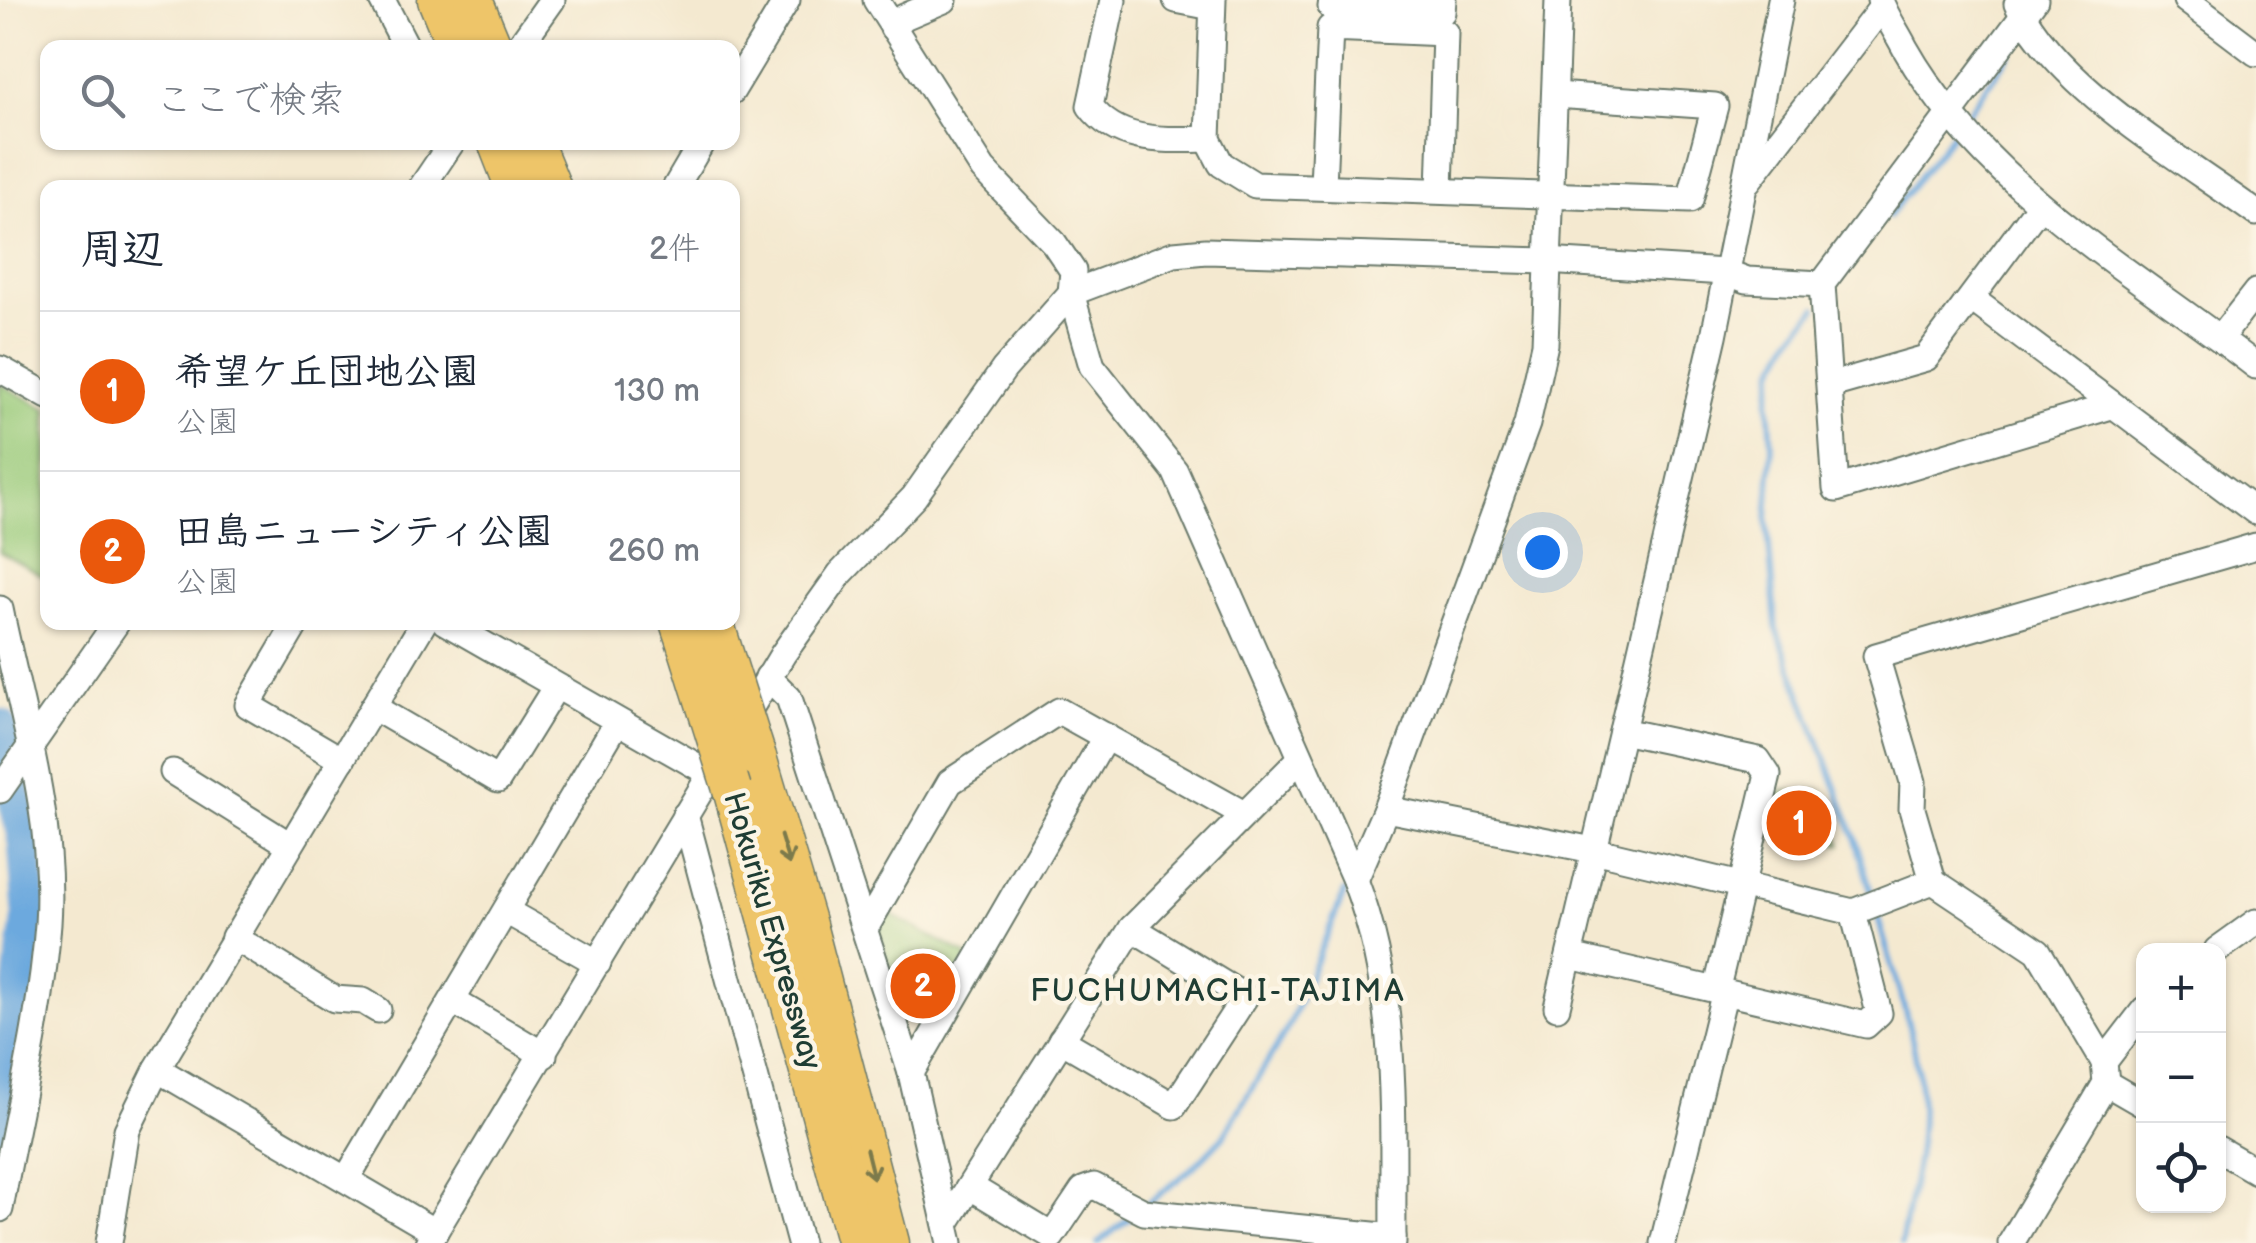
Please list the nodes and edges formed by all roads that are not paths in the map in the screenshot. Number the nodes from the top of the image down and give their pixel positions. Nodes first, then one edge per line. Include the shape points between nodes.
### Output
1 (382, 0) edge
2 (437, 0) edge
3 (552, 0) edge
4 (787, 0) edge
5 (876, 0) edge
6 (944, 0) edge
7 (1113, 0) edge
8 (1176, 0) edge
9 (1332, 0) edge
10 (1443, 0) edge
11 (1558, 0) edge
12 (1781, 0) edge
13 (2186, 0) edge
14 (1881, 3) edge
15 (1213, 4) edge
16 (2024, 5) edge
17 (893, 28) junction
18 (477, 30) edge
19 (403, 40) edge
20 (524, 40) edge
21 (2256, 53) edge
22 (740, 78) edge
23 (1555, 95) junction
24 (1949, 114) junction
25 (1208, 140) junction
26 (447, 150) edge
27 (500, 150) edge
28 (536, 150) edge
29 (697, 150) edge
30 (426, 180) edge
31 (512, 180) edge
32 (549, 180) edge
33 (680, 180) edge
34 (1323, 185) junction
35 (1743, 187) junction
36 (1440, 190) junction
37 (1550, 193) junction
38 (2040, 205) junction
39 (2256, 213) edge
40 (1546, 261) junction
41 (1725, 272) junction
42 (1822, 284) junction
43 (2256, 292) edge
44 (1072, 293) junction
45 (1972, 298) junction
46 (2220, 338) junction
47 (2256, 366) edge
48 (0, 369) edge
49 (1831, 384) junction
50 (40, 392) edge
51 (2112, 406) junction
52 (2256, 512) edge
53 (2256, 546) edge
54 (0, 609) edge
55 (111, 630) edge
56 (292, 630) edge
57 (419, 630) edge
58 (458, 630) edge
59 (693, 630) edge
60 (768, 678) junction
61 (554, 688) junction
62 (373, 707) junction
63 (616, 722) junction
64 (1622, 731) junction
65 (1106, 736) junction
66 (31, 746) junction
67 (342, 760) junction
68 (1299, 760) junction
69 (173, 772) dead end
70 (720, 781) junction
71 (1, 786) edge
72 (1386, 810) junction
73 (1242, 813) junction
74 (685, 815) junction
75 (290, 845) junction
76 (1593, 850) junction
77 (1355, 880) junction
78 (1933, 881) junction
79 (1742, 886) junction
80 (506, 911) junction
81 (1852, 912) junction
82 (2256, 922) edge
83 (866, 927) junction
84 (1132, 928) junction
85 (234, 937) junction
86 (2226, 944) edge
87 (1570, 956) junction
88 (598, 963) junction
89 (1724, 994) junction
90 (453, 1002) junction
91 (1558, 1007) dead end
92 (378, 1010) dead end
93 (2136, 1023) edge
94 (1061, 1040) junction
95 (544, 1055) junction
96 (157, 1070) junction
97 (911, 1072) junction
98 (2105, 1072) junction
99 (2136, 1098) edge
100 (2226, 1154) edge
101 (2256, 1172) edge
102 (346, 1178) junction
103 (971, 1186) junction
104 (0, 1209) edge
105 (949, 1233) edge
106 (431, 1237) edge
107 (1393, 1240) edge
108 (109, 1243) edge
109 (800, 1243) edge
110 (856, 1243) edge
111 (890, 1243) edge
112 (1663, 1243) edge
113 (2011, 1243) edge

1 - 19 street
2 - 18 highway
3 - 20 street
4 - 22 street
5 - 17 street
6 - 17 street
7 - 25 street via 1090,106 1102,122 1146,140
8 - 15 street
9 - 10 street via 1331,7 1442,12
11 - 23 street
12 - 35 street
13 - 21 street
14 - 24 street
14 - 35 street
15 - 25 street
16 - 24 street
16 - 39 street via 2048,48 2102,100
17 - 44 street via 983,170 1073,271
23 - 37 street
23 - 37 street via 1715,106 1690,200
24 - 38 street
24 - 42 street
25 - 34 street via 1221,164 1254,186
26 - 30 street
27 - 31 highway
28 - 32 highway
29 - 33 street
34 - 36 street
34 - 36 street via 1330,28 1444,34
35 - 41 street
36 - 37 street
37 - 40 street
38 - 45 street
38 - 46 street
40 - 41 street
40 - 44 street via 1206,251 1174,254
40 - 72 street via 1544,344 1527,424
41 - 42 street via 1747,280
41 - 64 street
42 - 49 street
43 - 46 street
44 - 60 street via 1004,369 914,497 840,574
44 - 68 street via 1092,366 1176,470
45 - 49 street via 1926,358
45 - 51 street
46 - 47 street
48 - 50 street
49 - 51 street via 1836,489
51 - 52 street
53 - 78 street via 1876,656
54 - 66 street
55 - 66 street
56 - 67 street via 248,706
57 - 62 street
58 - 61 street
59 - 70 highway, Hokuriku Expressway, bridge
59 -> 111 highway, Hokuriku Expressway, bridge via 757,757
60 - 70 street
60 - 83 street via 789,698
61 - 62 street via 498,780
61 - 63 street
62 - 67 street
63 - 70 street
63 - 80 street
64 - 76 street
64 - 79 street via 1758,760 1768,775
65 - 73 street
65 - 83 street via 1058,711 950,782
65 - 97 street
66 - 71 street
66 - 104 street via 48,921
67 - 75 street
68 - 73 street
68 - 77 street
69 - 75 street
70 - 74 street
70 - 110 highway, Hokuriku Expressway
72 - 76 street
72 - 77 street
73 - 84 street
74 - 88 street
74 - 109 street
75 - 85 street
76 - 79 street
76 - 87 street
77 - 107 street via 1386,985
78 - 81 street
78 - 98 street via 2038,951
79 - 81 street
79 - 89 street via 1718,983
80 - 88 street
80 - 90 street
81 - 89 street via 1879,1013 1866,1025
82 - 86 street
83 - 97 street
84 - 94 street
84 - 94 street via 1245,997 1174,1106
85 - 92 street via 334,999 363,1001
85 - 96 street
87 - 89 street
87 - 91 street
88 - 95 street
89 - 112 street
90 - 95 street
90 - 102 street
93 - 98 street
94 - 103 street
95 - 106 street
96 - 102 street
96 - 108 street via 127,1130
97 - 105 street
98 - 99 street
98 - 113 street
100 - 101 street
102 - 106 street
103 - 105 street
103 - 107 street via 1052,1236 1083,1190 1094,1186 1144,1212

